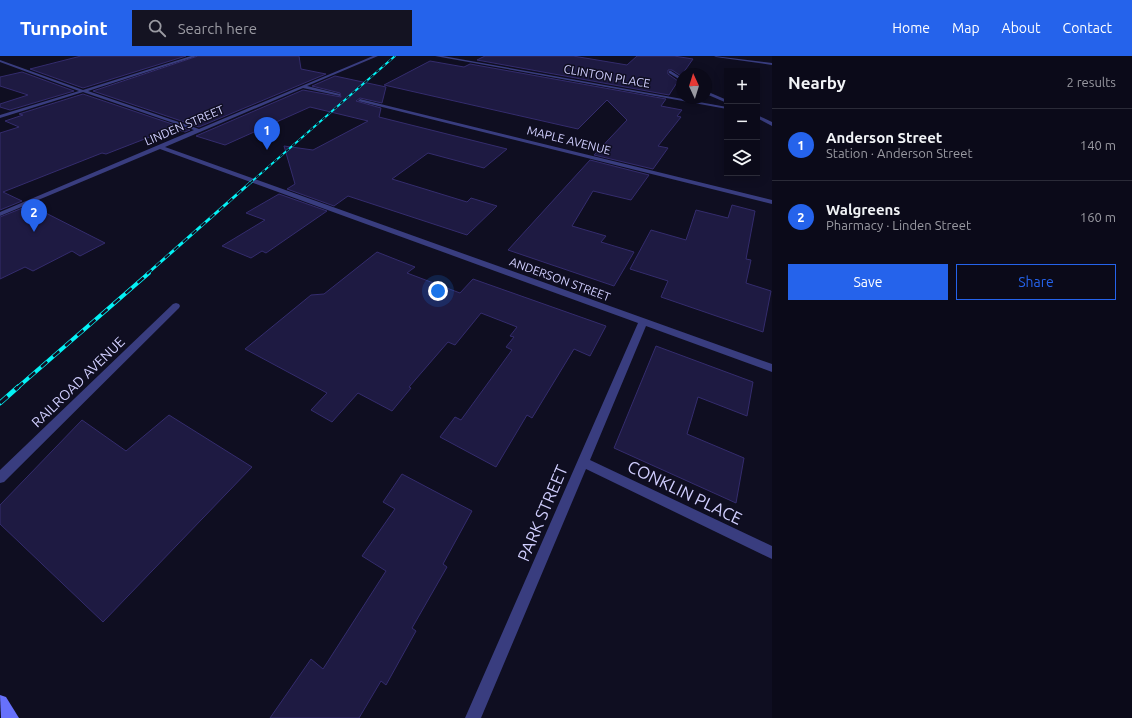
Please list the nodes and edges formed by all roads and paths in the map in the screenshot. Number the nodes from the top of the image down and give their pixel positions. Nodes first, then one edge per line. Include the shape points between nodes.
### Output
1 (196, 56) edge
2 (376, 56) edge
3 (437, 56) edge
4 (716, 56) edge
5 (0, 61) edge
6 (772, 64) edge
7 (670, 72) dead end
8 (676, 76) edge
9 (304, 87) junction
10 (83, 92) junction
11 (338, 94) dead end
12 (712, 95) edge
13 (360, 100) dead end
14 (724, 101) edge
15 (724, 107) edge
16 (0, 117) edge
17 (760, 118) edge
18 (772, 124) edge
19 (198, 130) junction
20 (160, 147) junction
21 (772, 202) edge
22 (0, 214) edge
23 (176, 306) dead end
24 (643, 322) junction
25 (772, 368) edge
26 (583, 462) junction
27 (0, 478) edge
28 (772, 553) edge
29 (0, 703) edge
30 (11, 718) edge
31 (473, 718) edge

1 - 10 street
2 - 9 street, LINDEN STREET
3 - 15 street, CLINTON PLACE
4 - 6 street
5 - 10 street
7 - 8 street
9 - 11 street
9 - 19 street, LINDEN STREET
10 - 16 street
10 - 19 street
12 - 14 street
13 - 21 street, MAPLE AVENUE
17 - 18 street
19 - 20 street, LINDEN STREET
20 - 22 street, LINDEN STREET
20 - 24 street, ANDERSON STREET
23 - 27 street, RAILROAD AVENUE
24 - 25 street, ANDERSON STREET
24 - 26 street, PARK STREET
26 - 28 street, CONKLIN PLACE
26 - 31 street, PARK STREET
29 - 30 main road

